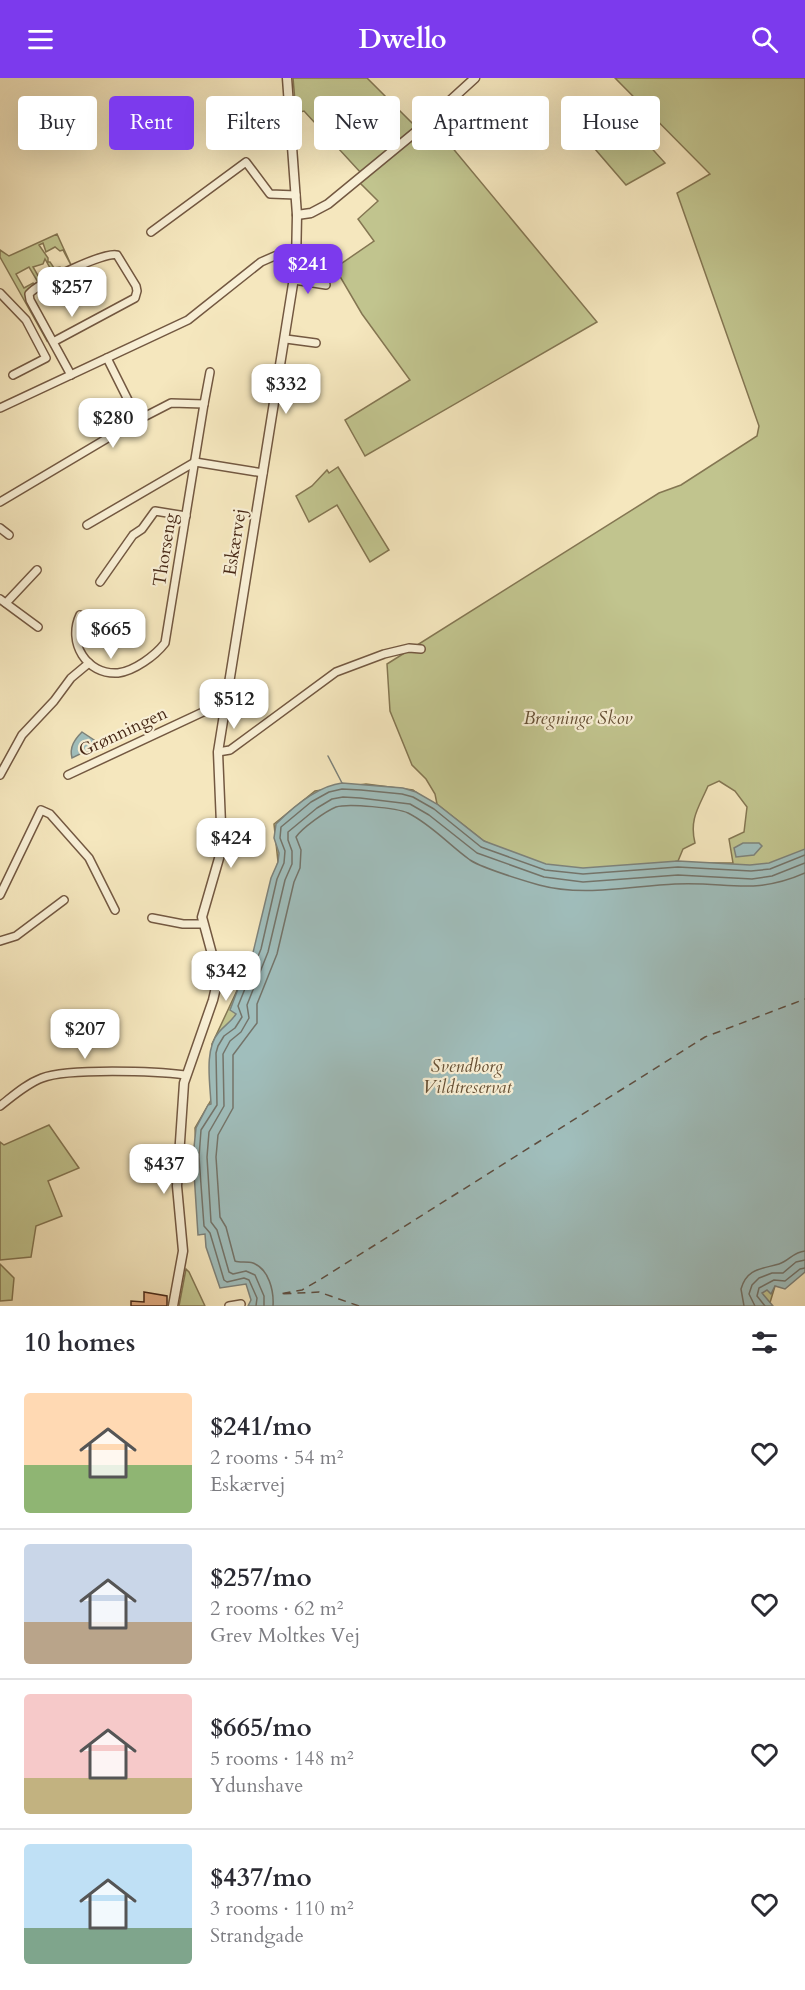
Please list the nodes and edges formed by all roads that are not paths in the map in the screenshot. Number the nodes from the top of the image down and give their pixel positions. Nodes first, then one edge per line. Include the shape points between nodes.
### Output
1 (287, 78) edge
2 (476, 78) edge
3 (296, 195) junction
4 (297, 215) junction
5 (151, 232) dead end
6 (296, 256) junction
7 (294, 280) junction
8 (326, 285) dead end
9 (0, 293) edge
10 (286, 339) junction
11 (53, 341) junction
12 (315, 344) dead end
13 (41, 347) junction
14 (107, 358) junction
15 (210, 372) dead end
16 (13, 375) dead end
17 (71, 375) junction
18 (204, 405) junction
19 (0, 408) edge
20 (138, 420) junction
21 (195, 462) junction
22 (263, 473) junction
23 (0, 502) edge
24 (186, 516) junction
25 (87, 525) dead end
26 (0, 528) edge
27 (9, 535) dead end
28 (37, 570) dead end
29 (100, 582) dead end
30 (3, 601) edge
31 (80, 615) dead end
32 (38, 627) dead end
33 (421, 649) dead end
34 (89, 663) junction
35 (225, 705) junction
36 (218, 752) junction
37 (68, 775) dead end
38 (2, 778) edge
39 (0, 895) edge
40 (64, 900) dead end
41 (115, 910) dead end
42 (152, 918) dead end
43 (203, 924) junction
44 (0, 941) edge
45 (185, 1075) junction
46 (0, 1106) edge
47 (241, 1304) dead end
48 (173, 1306) edge
49 (229, 1306) edge

1 - 3 street, Eskærvej
2 - 4 street via 328,204
3 - 4 street, Eskærvej
3 - 5 street via 270,194 246,162
4 - 6 street, Eskærvej
6 - 7 street, Eskærvej
6 - 14 street via 277,255 261,262 194,316
7 - 8 street
7 - 10 street, Eskærvej
9 - 13 street via 26,320
10 - 12 street
10 - 22 street, Eskærvej
11 - 11 street via 30,300 30,293 85,263 109,253 117,255 136,286 135,298
11 - 13 street
11 - 17 street
13 - 16 street via 46,358
14 - 17 street
14 - 20 street
15 - 18 street, Thorseng
17 - 19 street
18 - 20 street via 171,403
18 - 21 street, Thorseng
20 - 23 street
21 - 22 street
21 - 24 street, Thorseng
21 - 25 street
22 - 35 street, Eskærvej
24 - 29 street via 155,511
24 - 34 street, Thorseng via 165,644 122,672 108,672
26 - 27 street
28 - 30 street
30 - 32 street
31 - 34 street via 76,640
33 - 36 street via 384,654 336,672 230,750
34 - 38 street via 22,735
35 - 36 street, Eskærvej
35 - 37 street, Grønningen
36 - 43 street, Eskærvej via 223,842 219,867 203,910
39 - 41 street via 41,810 50,814 89,858
40 - 44 street via 16,936
42 - 43 street
43 - 45 street via 215,965 216,988
45 - 46 street via 50,1075
45 - 48 street via 177,1186 183,1251
47 - 49 street

